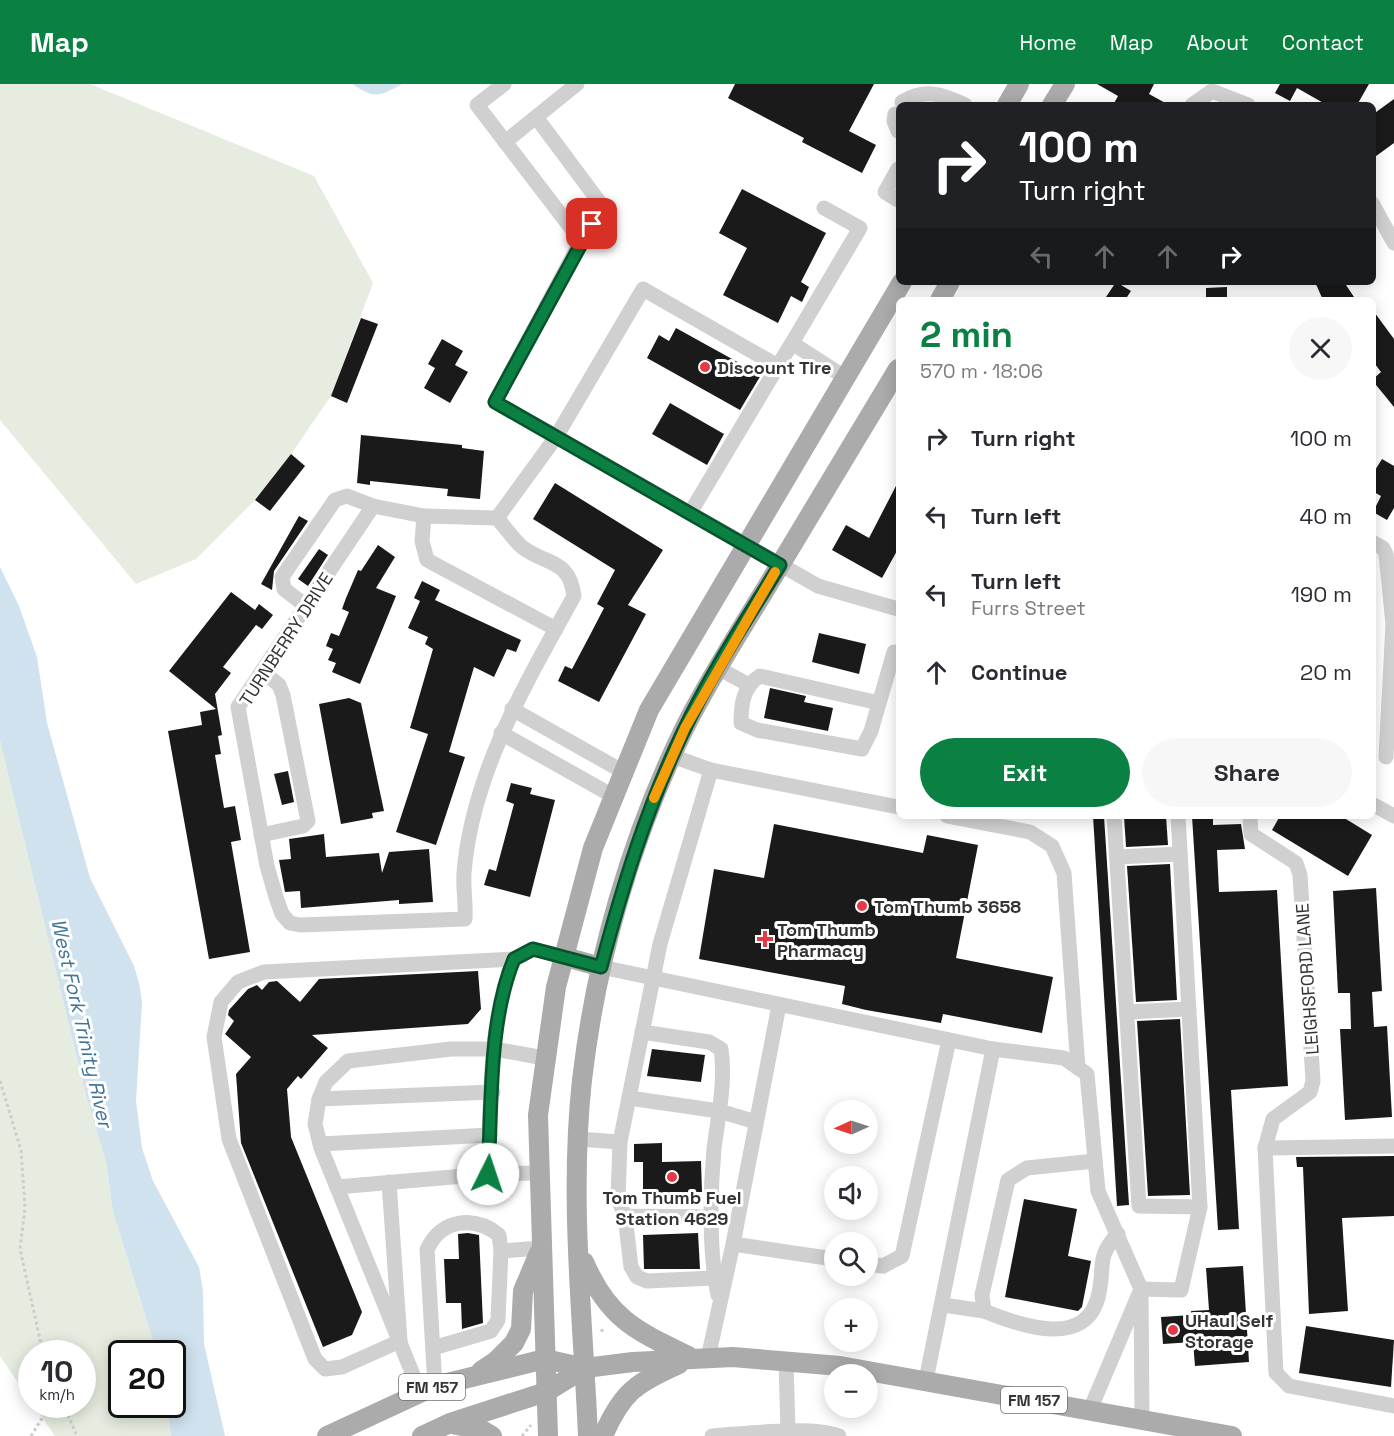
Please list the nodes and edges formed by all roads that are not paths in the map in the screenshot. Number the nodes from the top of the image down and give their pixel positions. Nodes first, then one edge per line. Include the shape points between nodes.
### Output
1 (504, 84) edge
2 (577, 84) edge
3 (1020, 84) edge
4 (1065, 84) edge
5 (941, 94) edge
6 (908, 102) edge
7 (958, 102) edge
8 (1009, 102) edge
9 (1054, 102) edge
10 (1196, 102) edge
11 (1240, 102) edge
12 (536, 117) junction
13 (505, 142) junction
14 (896, 173) edge
15 (896, 199) edge
16 (824, 208) dead end
17 (1376, 210) edge
18 (581, 242) junction
19 (1394, 243) edge
20 (900, 285) edge
21 (792, 343) junction
22 (778, 366) junction
23 (896, 372) edge
24 (846, 378) junction
25 (556, 437) junction
26 (373, 506) junction
27 (690, 513) junction
28 (424, 516) junction
29 (497, 518) junction
30 (746, 544) junction
31 (1376, 544) edge
32 (780, 565) junction
33 (306, 606) junction
34 (896, 608) edge
35 (556, 629) junction
36 (896, 652) edge
37 (718, 668) junction
38 (262, 671) junction
39 (749, 685) junction
40 (879, 703) junction
41 (512, 709) junction
42 (501, 733) junction
43 (672, 756) junction
44 (1384, 756) edge
45 (711, 770) junction
46 (622, 771) junction
47 (613, 795) junction
48 (1376, 806) edge
49 (896, 807) edge
50 (1394, 816) edge
51 (963, 819) edge
52 (1114, 819) edge
53 (1178, 819) edge
54 (1250, 819) edge
55 (261, 835) junction
56 (1180, 854) junction
57 (1117, 857) junction
58 (562, 956) junction
59 (514, 959) junction
60 (601, 967) junction
61 (653, 978) junction
62 (779, 1005) junction
63 (1189, 1009) junction
64 (1127, 1012) junction
65 (642, 1032) junction
66 (949, 1040) junction
67 (495, 1049) junction
68 (993, 1049) junction
69 (543, 1058) junction
70 (1078, 1068) junction
71 (493, 1092) junction
72 (629, 1098) junction
73 (319, 1099) junction
74 (719, 1111) junction
75 (756, 1122) junction
76 (490, 1135) junction
77 (578, 1139) junction
78 (620, 1142) junction
79 (320, 1144) junction
80 (1394, 1146) edge
81 (1265, 1148) junction
82 (1095, 1161) junction
83 (538, 1173) junction
84 (488, 1174) junction
85 (388, 1182) junction
86 (337, 1186) junction
87 (1200, 1207) junction
88 (625, 1216) junction
89 (713, 1217) junction
90 (1118, 1234) junction
91 (733, 1245) junction
92 (541, 1248) junction
93 (501, 1251) junction
94 (580, 1252) junction
95 (824, 1258) edge
96 (878, 1265) edge
97 (714, 1278) junction
98 (1141, 1288) junction
99 (720, 1301) junction
100 (943, 1305) junction
101 (984, 1311) junction
102 (400, 1341) junction
103 (433, 1348) junction
104 (700, 1358) junction
105 (545, 1359) junction
106 (786, 1360) junction
107 (585, 1368) junction
108 (475, 1376) junction
109 (926, 1380) junction
110 (428, 1389) junction
111 (546, 1392) junction
112 (1394, 1406) edge
113 (1090, 1410) junction
114 (1142, 1419) junction
115 (450, 1423) junction
116 (796, 1434) edge
117 (327, 1436) edge
118 (422, 1436) edge
119 (492, 1436) edge
120 (548, 1436) edge
121 (588, 1436) edge
122 (603, 1436) edge
123 (712, 1436) edge
124 (839, 1436) edge
125 (1232, 1436) edge

1 - 13 street via 477,105
2 - 12 street
3 - 8 main road
4 - 9 main road
5 - 6 street via 921,94
5 - 7 street
10 - 11 street via 1212,91
12 - 13 street
12 - 18 street via 603,207
13 - 18 street
14 - 15 street via 885,192
16 - 21 street via 860,228
17 - 19 street
18 - 25 street via 495,402
20 - 24 main road
21 - 22 street
21 - 24 street
22 - 25 street via 643,289
22 - 27 street
23 - 32 main road
24 - 30 main road
25 - 27 street
25 - 29 street
26 - 28 street
26 - 33 street, TURNBERRY DRIVE
26 - 33 street via 347,496 339,497 281,580 284,589
27 - 30 street
28 - 29 street
28 - 35 street via 422,541 427,560
29 - 35 street, TURNBERRY DRIVE via 520,545 566,570 574,596
30 - 32 street
30 - 46 main road via 649,710
31 - 44 street via 1386,554 1393,624
32 - 34 street via 818,586
32 - 37 main road
33 - 38 street, TURNBERRY DRIVE
35 - 41 street, TURNBERRY DRIVE
36 - 40 street
37 - 39 street
37 - 43 main road
38 - 55 street, TURNBERRY DRIVE via 238,707
38 - 55 street via 279,685 283,695 308,821 303,826
39 - 40 street via 760,676 768,676
39 - 40 street via 741,723 757,730 862,749
41 - 42 street, TURNBERRY DRIVE
41 - 46 street
42 - 47 street
42 - 55 street, TURNBERRY DRIVE via 468,848 465,919 290,923 276,897
43 - 45 street
43 - 60 main road via 635,848
45 - 49 street
45 - 61 street
46 - 47 main road
47 - 58 main road via 593,848
48 - 50 street
51 - 70 street via 1030,832 1052,846 1064,873
52 - 57 street
53 - 56 street
54 - 81 street, LEIGHSFORD LANE via 1251,834 1296,863 1300,875 1313,1081 1310,1092 1273,1119
56 - 57 street
56 - 63 street
57 - 64 street
58 - 59 street via 533,949
58 - 60 main road
58 - 69 main road
59 - 67 street via 503,985
59 - 102 street via 264,972 238,982 221,1002 214,1037 229,1139 315,1359 325,1369 342,1366
60 - 61 street
60 - 77 main road via 585,1058
61 - 62 street
61 - 65 street
62 - 66 street
62 - 75 street
63 - 64 street
63 - 87 street
64 - 87 street via 1139,1206
65 - 72 street
65 - 74 street via 709,1042 721,1049 724,1066
66 - 68 street
66 - 96 street via 902,1256
67 - 69 street
67 - 71 street
67 - 73 street via 431,1050 348,1060 326,1082
68 - 70 street via 1064,1058
68 - 100 street
69 - 83 main road
70 - 82 street via 1087,1074
71 - 73 street
71 - 76 street
72 - 74 street
72 - 78 street
73 - 79 street via 315,1124
74 - 75 street
74 - 89 street
75 - 91 street
76 - 79 street
76 - 84 street
77 - 78 street
77 - 94 main road
78 - 88 street via 618,1199
79 - 86 street
80 - 81 street
81 - 112 street, LEIGHSFORD LANE via 1276,1373 1289,1386
82 - 90 street via 1098,1191
82 - 101 street via 1027,1168 1008,1180 982,1295
83 - 84 street
83 - 92 main road
84 - 85 street
85 - 86 street
85 - 102 street
86 - 102 street
87 - 98 street via 1181,1290
88 - 89 street
88 - 97 street via 631,1267 637,1277 647,1281
89 - 97 street
90 - 98 street
90 - 101 street via 1103,1250 1099,1296 1083,1324 1066,1330 1011,1322
91 - 95 street
91 - 99 street
92 - 93 street
92 - 105 main road
92 - 108 main road via 523,1291 521,1329 514,1343
93 - 103 street via 498,1320 490,1331
93 - 103 street via 499,1235 487,1225 449,1225 433,1236 428,1250
94 - 104 main road via 593,1282 634,1329
94 - 107 main road
97 - 99 street
98 - 113 street
98 - 114 street
99 - 104 street
100 - 101 street
100 - 109 street
102 - 110 street
103 - 110 street
104 - 106 main road, FM 157
104 - 107 main road, FM 157
104 - 122 main road via 651,1377 626,1394
105 - 107 main road, FM 157
105 - 108 main road, FM 157
105 - 111 main road
106 - 109 main road, FM 157
106 - 116 street
107 - 111 main road, FM 157
107 - 121 main road
108 - 110 main road, FM 157
109 - 113 main road, FM 157
110 - 117 main road, FM 157
111 - 115 main road, FM 157
111 - 120 main road
113 - 114 main road, FM 157
114 - 125 main road, FM 157
115 - 118 main road, FM 157
115 - 119 main road via 483,1430
116 - 123 street
116 - 124 street

